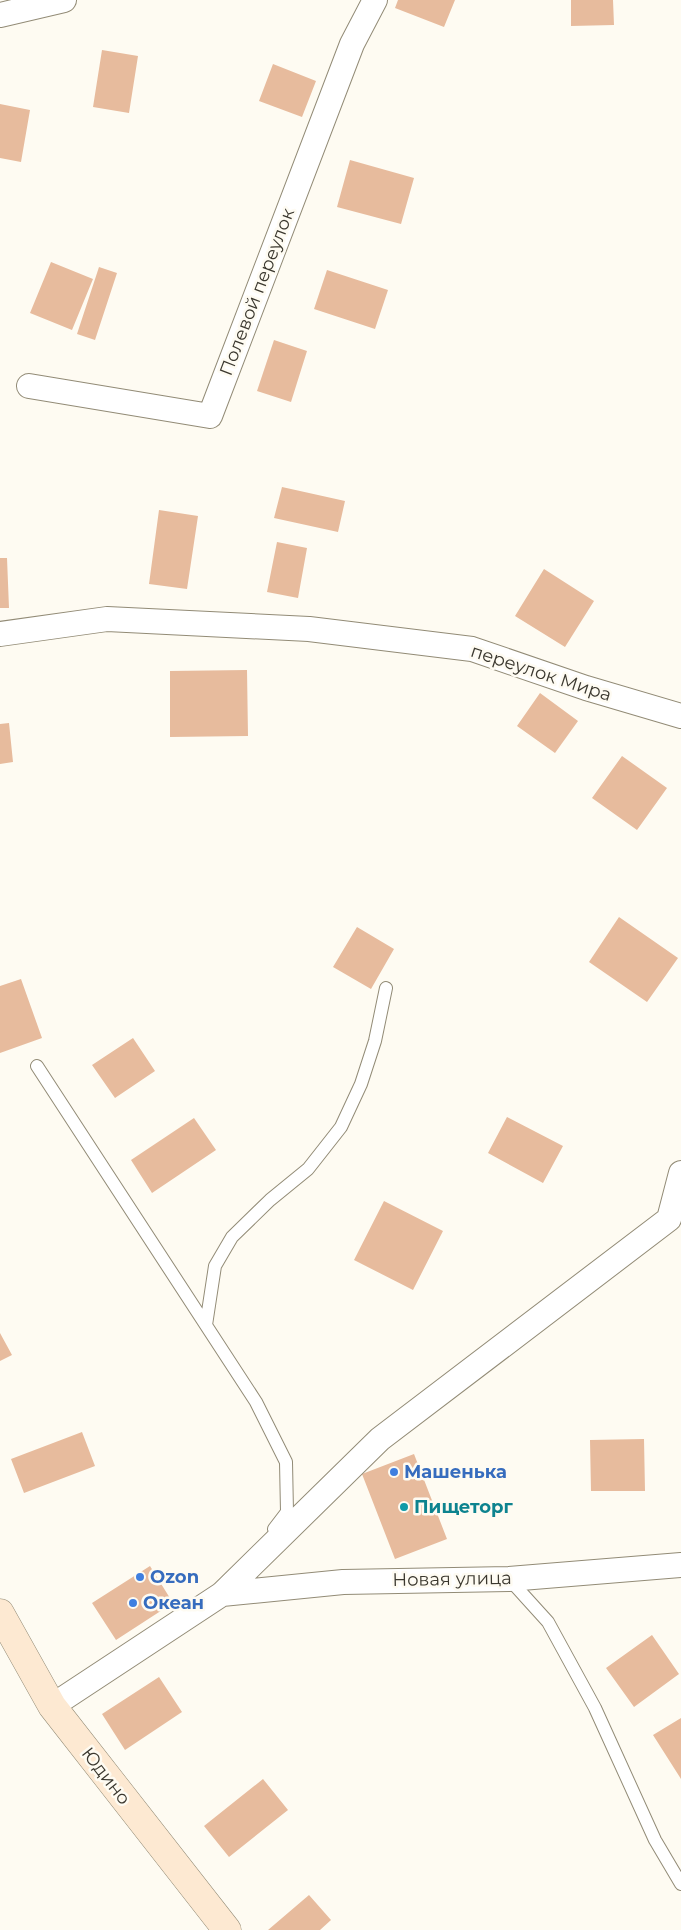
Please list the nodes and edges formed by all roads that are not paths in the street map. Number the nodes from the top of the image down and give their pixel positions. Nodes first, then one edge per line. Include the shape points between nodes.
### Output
1 (64, 0) edge
2 (375, 0) edge
3 (0, 15) edge
4 (29, 386) dead end
5 (0, 634) edge
6 (681, 716) edge
7 (386, 988) dead end
8 (37, 1066) dead end
9 (681, 1173) edge
10 (675, 1216) edge
11 (206, 1325) junction
12 (681, 1565) edge
13 (509, 1579) junction
14 (222, 1594) junction
15 (0, 1613) edge
16 (52, 1706) junction
17 (681, 1884) edge
18 (227, 1930) edge

1 - 3 street
2 - 4 street, Полевой переулок via 352,44 210,416
5 - 6 street, переулок Мира via 107,619 309,629 472,649
7 - 11 lane via 370,1058 341,1127 308,1169 232,1237 215,1266
8 - 11 lane
9 - 10 street
10 - 14 street via 380,1439
11 - 14 lane via 256,1402 286,1462 287,1512
12 - 13 street, Новая улица
13 - 14 street, Новая улица via 343,1582
13 - 17 lane via 548,1622 596,1708 655,1840
14 - 16 street
15 - 16 street, Юдино
16 - 18 street, Юдино

